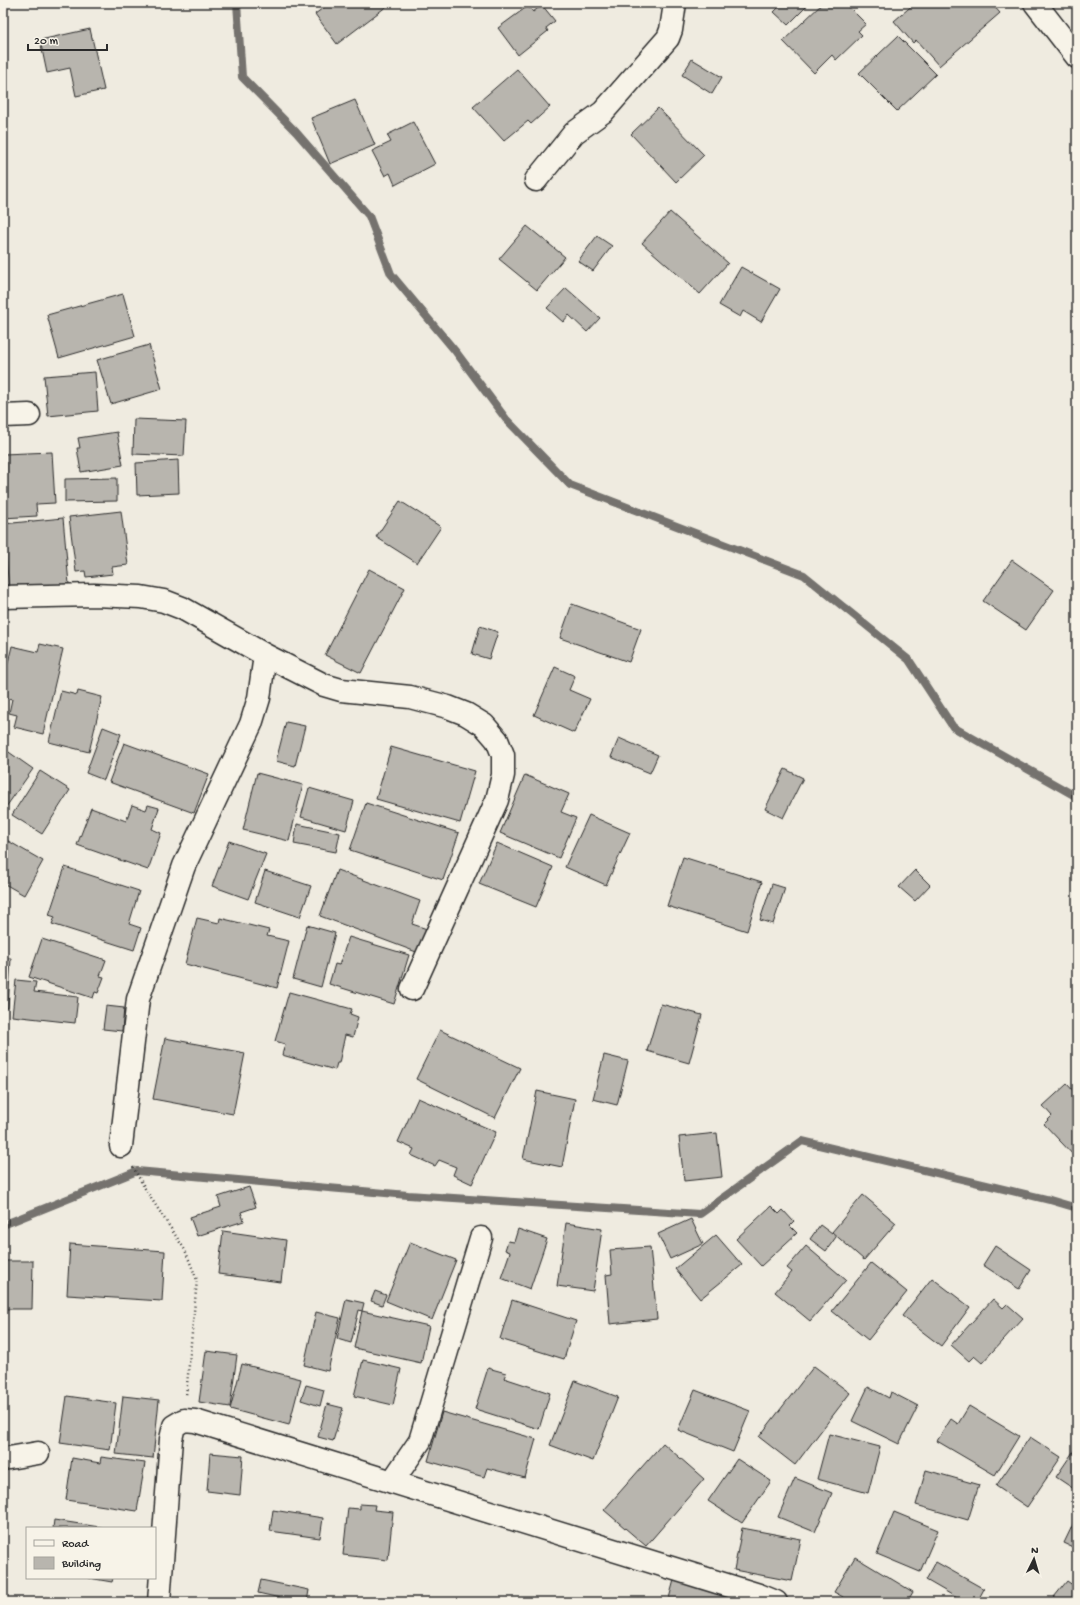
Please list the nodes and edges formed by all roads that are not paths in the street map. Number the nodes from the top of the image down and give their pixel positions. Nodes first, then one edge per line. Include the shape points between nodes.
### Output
1 (675, 3) edge
2 (1036, 3) edge
3 (1077, 57) edge
4 (536, 180) dead end
5 (29, 415) dead end
6 (3, 416) edge
7 (3, 597) edge
8 (265, 655) junction
9 (412, 989) dead end
10 (125, 1153) road end
11 (481, 1238) dead end
12 (38, 1453) dead end
13 (3, 1459) edge
14 (392, 1482) junction
15 (159, 1602) edge
16 (776, 1602) edge

1 - 4 street via 668,38 603,112 574,133
2 - 3 street
5 - 6 street
7 - 8 street via 94,595 142,597 164,601 182,608
8 - 9 street via 324,686 410,697 448,707 484,725 497,740 503,755 503,775 497,800
8 - 10 street via 259,698 251,724 184,866 138,999
11 - 14 street via 420,1441
12 - 13 street
14 - 15 street via 195,1421 184,1420 174,1426 171,1439
14 - 16 street

